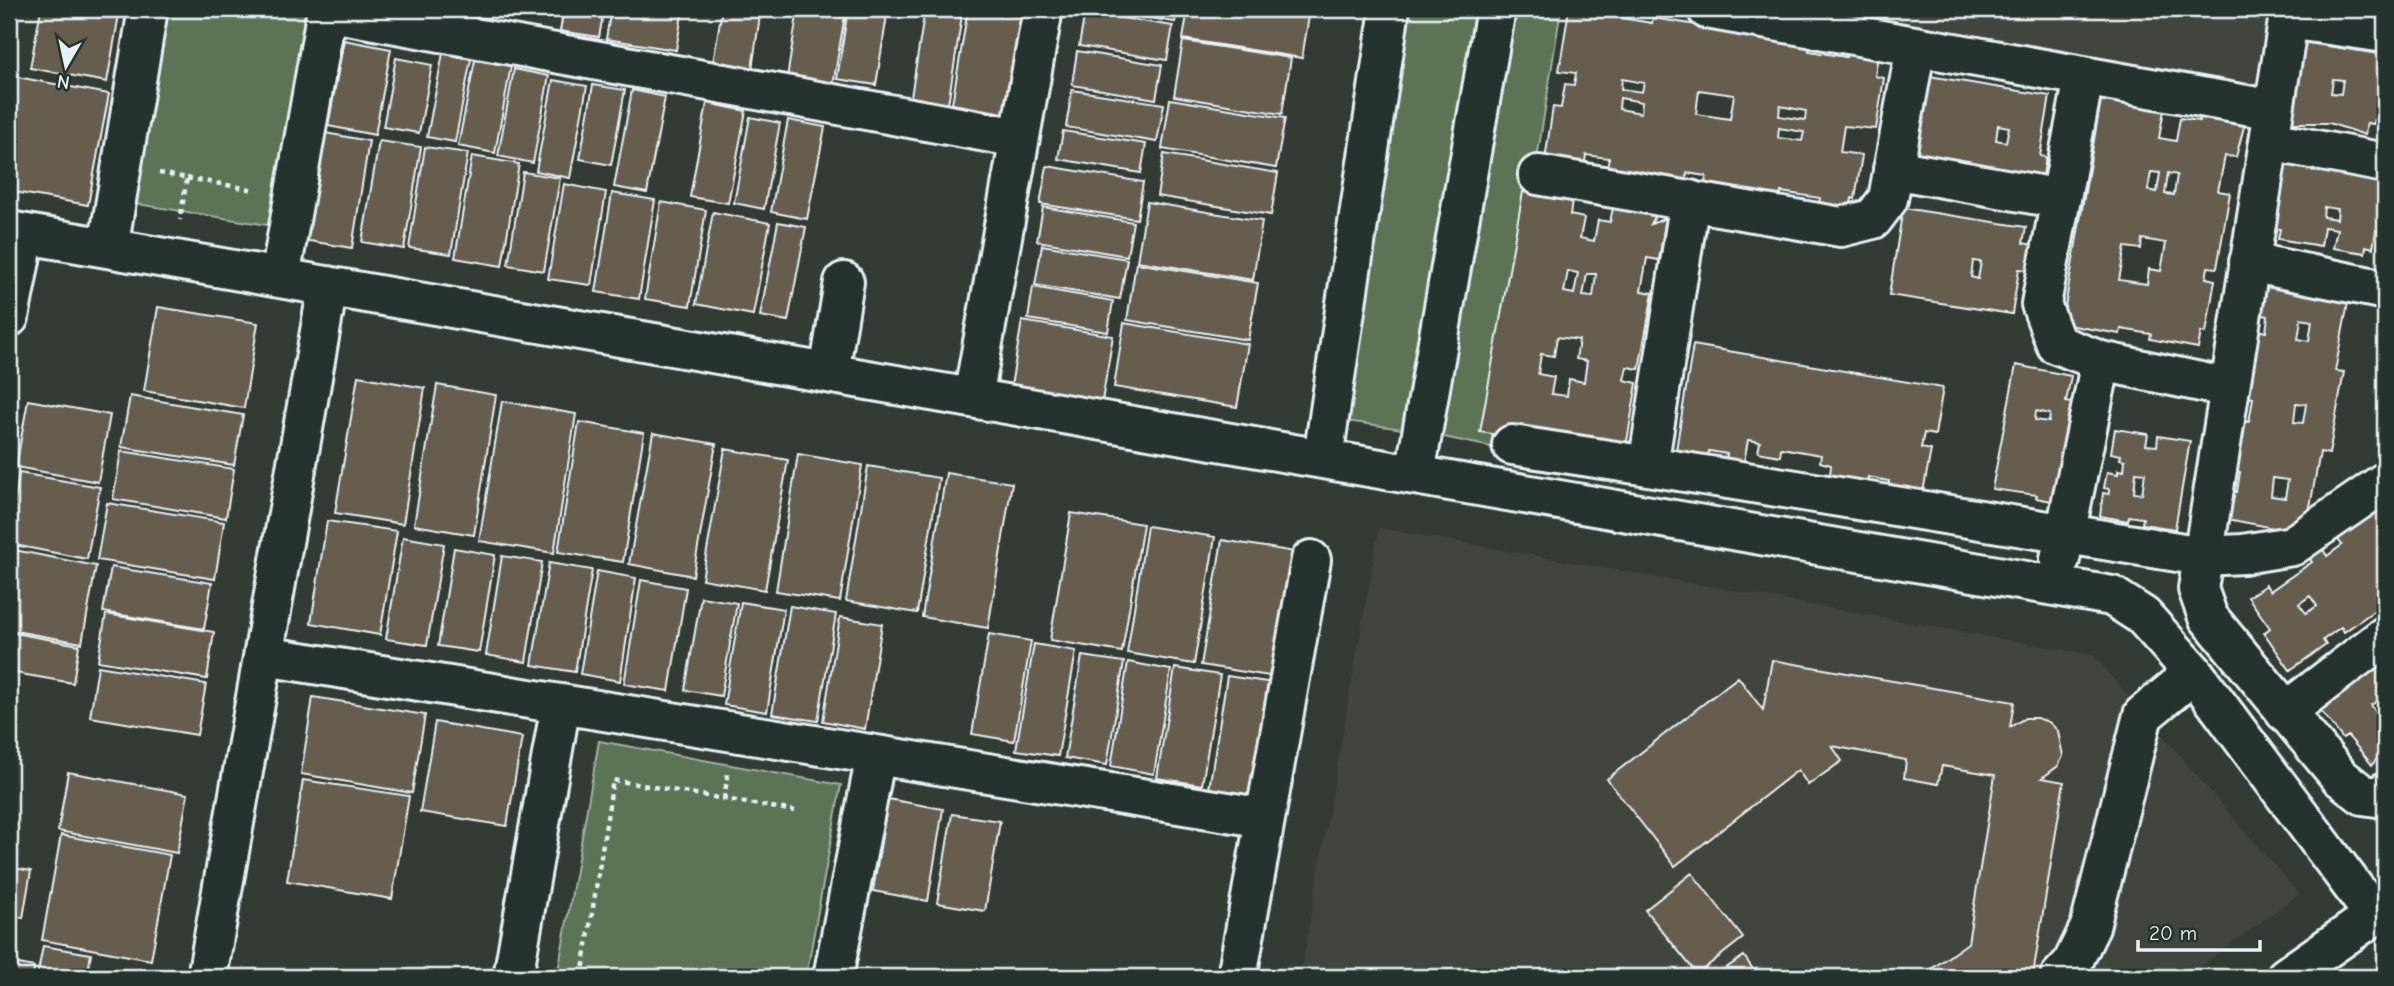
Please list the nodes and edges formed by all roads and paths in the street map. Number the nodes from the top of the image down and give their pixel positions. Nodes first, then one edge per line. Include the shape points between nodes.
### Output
1 (148, 9) edge
2 (1043, 9) edge
3 (1390, 9) edge
4 (1496, 9) edge
5 (1707, 9) edge
6 (327, 10) edge
7 (2289, 14) edge
8 (2385, 33) edge
9 (1916, 46) junction
10 (2084, 77) junction
11 (2271, 125) junction
12 (1019, 138) junction
13 (2385, 163) edge
14 (1894, 169) junction
15 (151, 172) dead end
16 (1538, 174) dead end
17 (2061, 199) junction
18 (1690, 200) junction
19 (17, 232) edge
20 (108, 248) junction
21 (174, 259) junction
22 (2249, 262) junction
23 (280, 278) junction
24 (844, 282) dead end
25 (328, 286) junction
26 (2385, 290) edge
27 (9, 317) edge
28 (2101, 361) junction
29 (829, 373) junction
30 (2229, 388) junction
31 (973, 398) junction
32 (1512, 445) dead end
33 (1323, 458) junction
34 (1648, 466) junction
35 (1415, 474) junction
36 (2385, 482) edge
37 (2066, 534) junction
38 (2202, 556) junction
39 (1311, 560) dead end
40 (2055, 585) junction
41 (2385, 636) edge
42 (264, 656) junction
43 (2194, 673) junction
44 (561, 704) junction
45 (2285, 712) junction
46 (876, 755) junction
47 (2385, 792) edge
48 (795, 811) dead end
49 (1265, 818) junction
50 (2380, 911) edge
51 (207, 977) edge
52 (513, 977) edge
53 (582, 977) edge
54 (833, 977) edge
55 (1237, 977) edge
56 (2060, 977) edge
57 (2286, 977) edge

1 - 20 street
2 - 12 street
3 - 33 street
4 - 35 street
5 - 9 street
6 - 12 street
6 - 23 street
7 - 8 street
7 - 11 street
9 - 10 street
9 - 14 street
10 - 11 street
10 - 17 street
11 - 13 street
11 - 22 street
12 - 31 street
14 - 17 street
14 - 18 street via 1888,199 1873,219 1841,227
15 - 21 path via 187,178
16 - 18 street
17 - 28 street via 2040,304 2056,344
18 - 34 street
19 - 20 street
19 - 27 street
20 - 21 street
21 - 23 street
22 - 26 street
22 - 30 street
23 - 25 street
24 - 29 street
25 - 29 street
25 - 42 street
28 - 30 street
28 - 37 street
29 - 31 street
30 - 38 street
31 - 33 street
32 - 34 street
33 - 35 street
34 - 37 street
35 - 40 street
36 - 38 street via 2292,546
37 - 38 street
37 - 40 street
38 - 45 street via 2198,589 2208,617
39 - 49 street
40 - 43 street via 2112,596 2131,606
41 - 45 street
42 - 44 street
42 - 51 street
43 - 50 street
43 - 56 street via 2143,715 2090,928
44 - 46 street
44 - 52 street
45 - 47 street via 2340,778 2362,795 2377,797
46 - 49 street
46 - 54 street
48 - 53 path via 613,780
49 - 55 street
50 - 57 street

